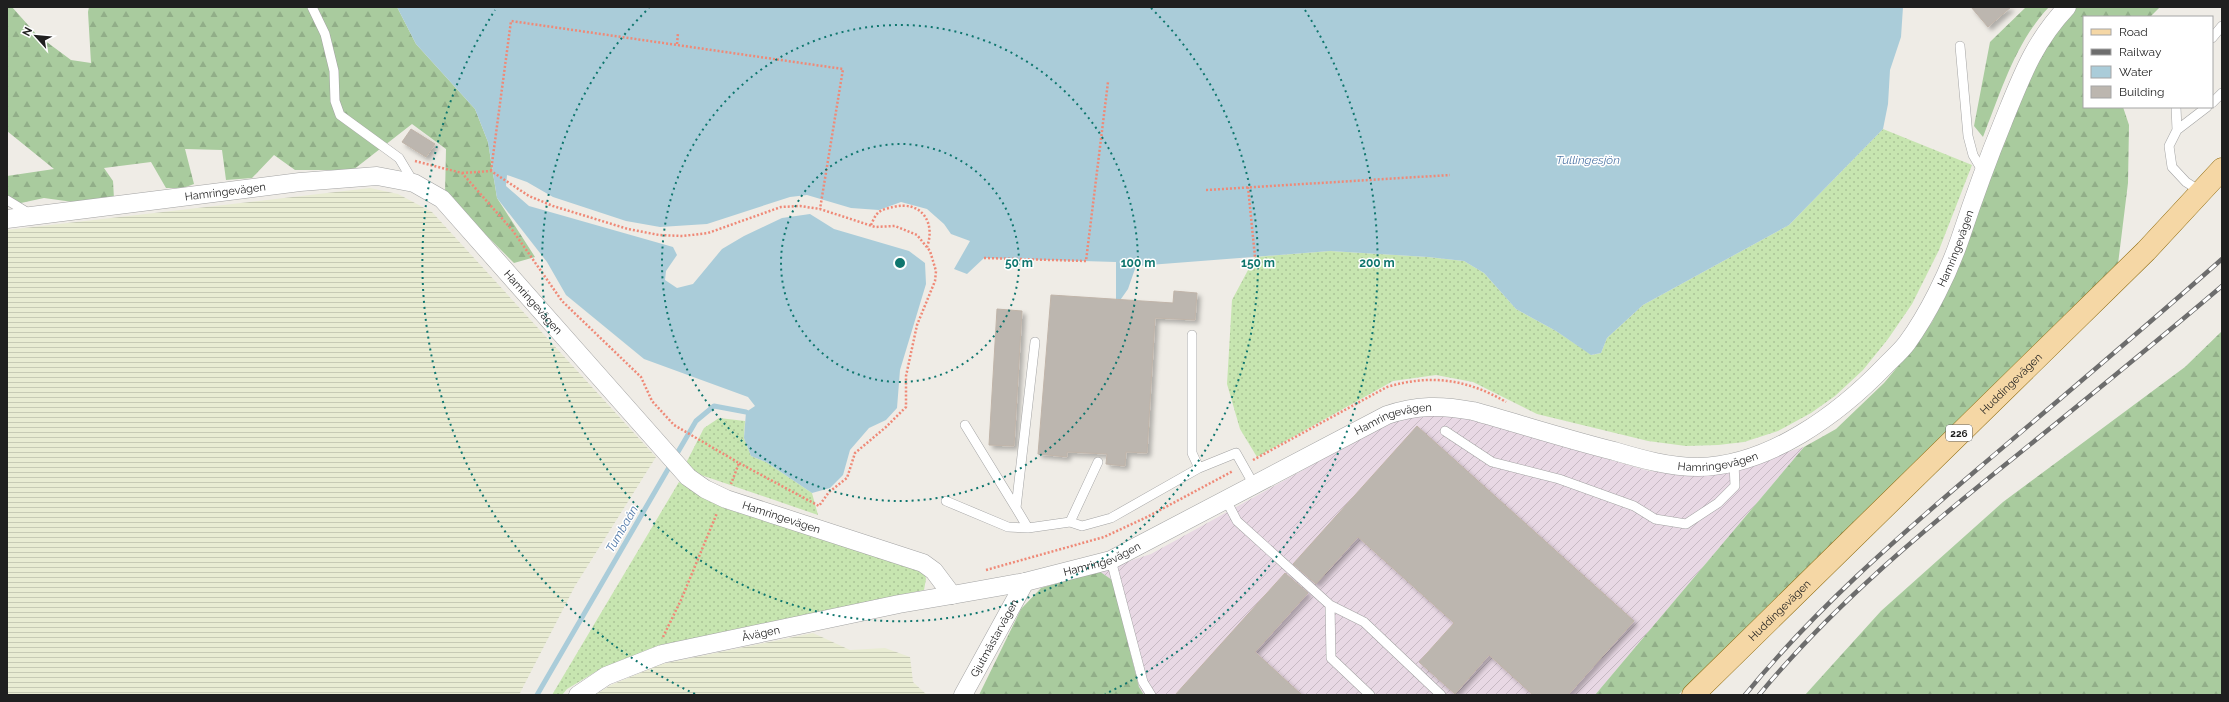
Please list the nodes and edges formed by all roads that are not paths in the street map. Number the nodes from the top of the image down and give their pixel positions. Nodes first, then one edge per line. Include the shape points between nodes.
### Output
1 (312, 7) edge
2 (2067, 7) edge
3 (2222, 26) edge
4 (2213, 37) edge
5 (1960, 46) dead end
6 (2222, 93) edge
7 (2213, 102) edge
8 (2176, 108) edge
9 (2206, 108) edge
10 (2177, 130) junction
11 (2222, 169) edge
12 (1983, 172) junction
13 (414, 183) junction
14 (2202, 192) junction
15 (7, 200) edge
16 (33, 215) junction
17 (7, 219) edge
18 (1192, 335) dead end
19 (1035, 342) dead end
20 (965, 424) dead end
21 (1445, 431) dead end
22 (1098, 462) dead end
23 (1734, 463) junction
24 (1199, 468) junction
25 (1254, 485) junction
26 (1226, 500) junction
27 (946, 501) dead end
28 (1016, 508) junction
29 (1070, 522) junction
30 (1028, 528) junction
31 (1111, 560) junction
32 (1025, 582) junction
33 (952, 596) junction
34 (1330, 605) junction
35 (578, 695) edge
36 (963, 695) edge
37 (1151, 695) edge
38 (1370, 695) edge
39 (1440, 695) edge
40 (1693, 695) edge

1 - 13 lane via 324,34 334,71 335,101 340,115 399,158
2 - 12 street, Hamringevägen via 2051,24 2027,62
3 - 4 lane
5 - 12 lane via 1968,136 1973,156
6 - 7 lane
8 - 10 lane
9 - 10 lane
10 - 14 lane via 2169,146 2172,167 2186,182
11 - 14 main road, Huddingevägen / 226
12 - 23 street, Hamringevägen via 1940,288 1907,343 1838,410 1771,449
13 - 16 street, Hamringevägen via 377,176 300,182
13 - 33 street, Hamringevägen via 442,199 688,477 705,490 726,499 923,563 934,571
14 - 40 main road, Huddingevägen / 226
15 - 16 lane
16 - 17 street, Hamringevägen
18 - 24 lane via 1192,453
19 - 28 lane
20 - 28 lane
21 - 23 lane via 1492,462 1559,479 1634,506 1655,519 1686,524 1718,503 1735,486
22 - 29 lane
23 - 25 street, Hamringevägen via 1698,467 1649,461 1473,410 1444,406 1408,408 1387,416
24 - 25 lane via 1236,453
24 - 29 lane via 1111,518 1082,526
25 - 26 street, Hamringevägen
26 - 31 street, Hamringevägen
26 - 34 lane via 1237,521
27 - 30 lane via 1008,527
28 - 30 lane
29 - 30 lane
31 - 32 street, Hamringevägen
31 - 37 lane via 1143,682
32 - 33 street, Hamringevägen
32 - 36 street, Gjutmästarvägen
33 - 35 street, Åvägen via 662,654 606,676
34 - 38 lane via 1331,658
34 - 39 lane via 1364,622

